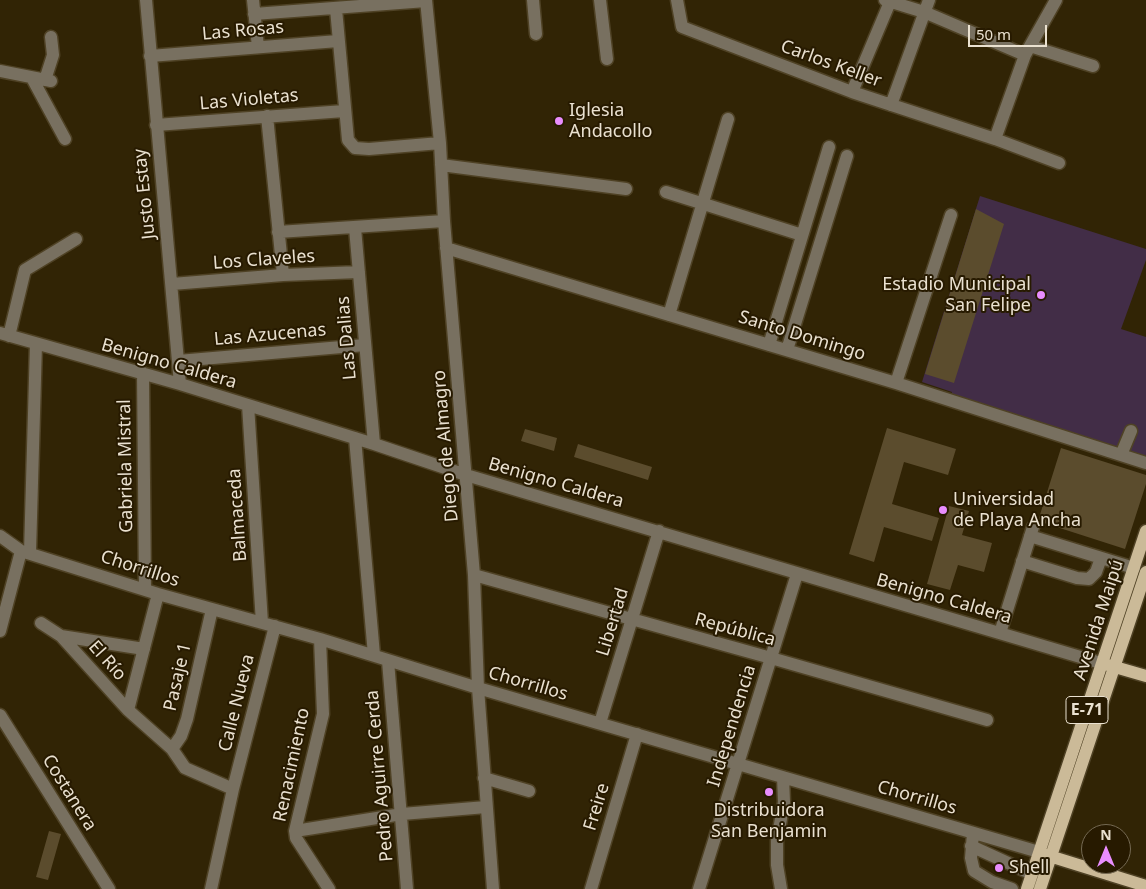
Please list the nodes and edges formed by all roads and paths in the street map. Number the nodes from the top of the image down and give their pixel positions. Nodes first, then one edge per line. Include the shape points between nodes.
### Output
1 (146, 0) edge
2 (253, 0) edge
3 (533, 0) edge
4 (600, 0) edge
5 (677, 0) edge
6 (929, 0) edge
7 (1056, 0) edge
8 (426, 1) edge
9 (888, 1) edge
10 (336, 9) junction
11 (924, 12) junction
12 (254, 14) junction
13 (536, 34) dead end
14 (51, 37) dead end
15 (338, 41) junction
16 (258, 47) junction
17 (1028, 50) junction
18 (150, 56) junction
19 (607, 59) dead end
20 (1093, 66) dead end
21 (0, 71) edge
22 (32, 78) junction
23 (852, 92) junction
24 (891, 104) junction
25 (344, 111) junction
26 (267, 116) junction
27 (728, 119) dead end
28 (156, 125) junction
29 (66, 139) dead end
30 (996, 139) junction
31 (440, 143) junction
32 (829, 147) dead end
33 (847, 156) dead end
34 (1059, 163) dead end
35 (441, 165) junction
36 (626, 189) dead end
37 (666, 192) dead end
38 (703, 203) junction
39 (951, 215) dead end
40 (444, 221) junction
41 (356, 228) junction
42 (278, 232) junction
43 (802, 235) junction
44 (76, 239) dead end
45 (446, 248) junction
46 (359, 272) junction
47 (283, 275) junction
48 (172, 284) junction
49 (669, 314) junction
50 (5, 334) edge
51 (36, 344) junction
52 (365, 345) junction
53 (769, 345) junction
54 (787, 350) junction
55 (178, 361) junction
56 (142, 373) junction
57 (896, 383) junction
58 (180, 384) junction
59 (248, 405) junction
60 (1131, 431) dead end
61 (355, 438) junction
62 (374, 444) junction
63 (1121, 455) junction
64 (1146, 463) edge
65 (466, 475) junction
66 (658, 531) junction
67 (1146, 531) edge
68 (0, 536) edge
69 (26, 551) junction
70 (1101, 558) junction
71 (1022, 561) junction
72 (1140, 570) edge
73 (797, 574) junction
74 (474, 576) junction
75 (146, 589) junction
76 (158, 594) junction
77 (212, 609) junction
78 (632, 620) junction
79 (41, 623) dead end
80 (269, 625) junction
81 (0, 631) edge
82 (1000, 633) junction
83 (61, 636) junction
84 (320, 638) junction
85 (144, 649) junction
86 (374, 655) junction
87 (771, 658) junction
88 (388, 661) junction
89 (1109, 665) junction
90 (1146, 676) edge
91 (478, 688) junction
92 (128, 710) junction
93 (0, 715) edge
94 (987, 720) dead end
95 (600, 723) junction
96 (637, 734) junction
97 (172, 749) junction
98 (739, 764) junction
99 (782, 777) junction
100 (484, 778) junction
101 (233, 789) junction
102 (529, 791) dead end
103 (486, 807) junction
104 (402, 814) junction
105 (295, 831) junction
106 (973, 833) junction
107 (971, 846) junction
108 (1044, 854) junction
109 (1032, 874) junction
110 (1146, 886) edge
111 (109, 889) edge
112 (211, 889) edge
113 (329, 889) edge
114 (407, 889) edge
115 (493, 889) edge
116 (591, 889) edge
117 (699, 889) edge
118 (781, 889) edge
119 (1012, 889) edge
120 (1026, 889) edge
121 (1040, 889) edge

1 - 18 street, Justo Estay
2 - 12 street
3 - 13 street
4 - 19 street
5 - 23 street, Carlos Keller via 682,27
6 - 11 street
7 - 17 street
8 - 10 street, Las Rosas
8 - 31 street, Diego de Almagro
9 - 11 street
9 - 23 street
10 - 12 street, Las Rosas
10 - 15 street
11 - 17 street
11 - 24 street
12 - 16 street
14 - 22 street via 53,55 48,81
15 - 16 street, Las Rosas
15 - 25 street
16 - 18 street, Las Rosas
17 - 20 street
17 - 30 street
18 - 28 street, Justo Estay
21 - 22 street
22 - 29 street
23 - 24 street, Carlos Keller
24 - 30 street, Carlos Keller
25 - 26 street, Las Violetas
25 - 31 street via 348,140 355,148
26 - 28 street, Las Violetas
26 - 42 street
27 - 38 street
28 - 48 street, Justo Estay
30 - 34 street, Carlos Keller
31 - 35 street, Diego de Almagro
32 - 43 street
33 - 54 street
35 - 36 street
35 - 40 street, Diego de Almagro
37 - 38 street
38 - 43 street
38 - 49 street
39 - 57 street
40 - 41 street, Los Claveles
40 - 45 street, Diego de Almagro
41 - 42 street, Los Claveles
41 - 46 street, Las Dalias
42 - 47 street
43 - 53 street
44 - 50 street via 25,270
45 - 49 street, Santo Domingo
45 - 65 street, Diego de Almagro
46 - 47 street, Los Claveles
46 - 52 street, Las Dalias
47 - 48 street, Los Claveles
48 - 55 street, Justo Estay
49 - 53 street, Santo Domingo
50 - 51 street, Benigno Caldera
51 - 56 street, Benigno Caldera
51 - 69 street
52 - 55 street, Las Azucenas
52 - 62 street, Las Dalias
53 - 54 street, Santo Domingo
54 - 57 street, Santo Domingo
55 - 58 street, Justo Estay
56 - 58 street, Benigno Caldera
56 - 75 street, Gabriela Mistral
57 - 63 street, Santo Domingo
58 - 59 street, Benigno Caldera
59 - 61 street, Benigno Caldera
59 - 80 street, Balmaceda
60 - 63 street
61 - 62 street, Benigno Caldera
61 - 86 street
62 - 65 street, Benigno Caldera
63 - 64 street, Santo Domingo
65 - 66 street, Benigno Caldera
65 - 74 street, Diego de Almagro
66 - 73 street, Benigno Caldera
66 - 78 street, Libertad
67 - 72 main road, Avenida Maipú / E-71
68 - 69 street, Chorrillos
69 - 75 street, Chorrillos
69 - 81 street
70 - 71 street via 1096,572 1089,579
70 - 71 street via 1031,531
70 - 72 street
71 - 82 street
72 - 89 main road, Avenida Maipú / E-71
73 - 82 street, Benigno Caldera
73 - 87 street, Independencia
74 - 78 street, República
74 - 91 street, Diego de Almagro
75 - 76 street, Chorrillos
76 - 77 street, Chorrillos
76 - 85 street
77 - 80 street, Chorrillos
77 - 97 street, Pasaje 1 via 187,719
78 - 87 street, República
78 - 95 street, Libertad
79 - 83 street
80 - 84 street, Chorrillos
80 - 101 street, Calle Nueva
82 - 89 street, Benigno Caldera
83 - 85 street
83 - 92 street, El Río
84 - 86 street, Chorrillos
84 - 105 street, Renacimiento via 323,714
85 - 92 street
86 - 88 street, Chorrillos
87 - 94 street, República
87 - 98 street, Independencia
88 - 91 street, Chorrillos
88 - 104 street, Pedro Aguirre Cerda
89 - 90 main road
89 - 108 main road, Avenida Maipú / E-71
91 - 95 street, Chorrillos
91 - 100 street, Diego de Almagro
92 - 97 street
93 - 111 street, Costanera
95 - 96 street, Chorrillos
96 - 98 street, Chorrillos
96 - 116 street, Freire
97 - 101 street via 185,768
98 - 99 street, Chorrillos
98 - 117 street, Independencia
99 - 106 street, Chorrillos
99 - 118 street via 784,802 777,841
100 - 102 street
100 - 103 street, Diego de Almagro
101 - 112 street, Calle Nueva
103 - 104 street
103 - 115 street, Diego de Almagro
104 - 105 street
104 - 114 street, Pedro Aguirre Cerda
105 - 113 street, Renacimiento via 296,838
106 - 107 street
106 - 108 street, Chorrillos
107 - 109 street
107 - 119 street via 974,871
108 - 109 main road, Avenida Maipú / E-71
108 - 110 main road
108 - 121 main road, Avenida Maipú / E-71
109 - 120 main road, Avenida Maipú / E-71

